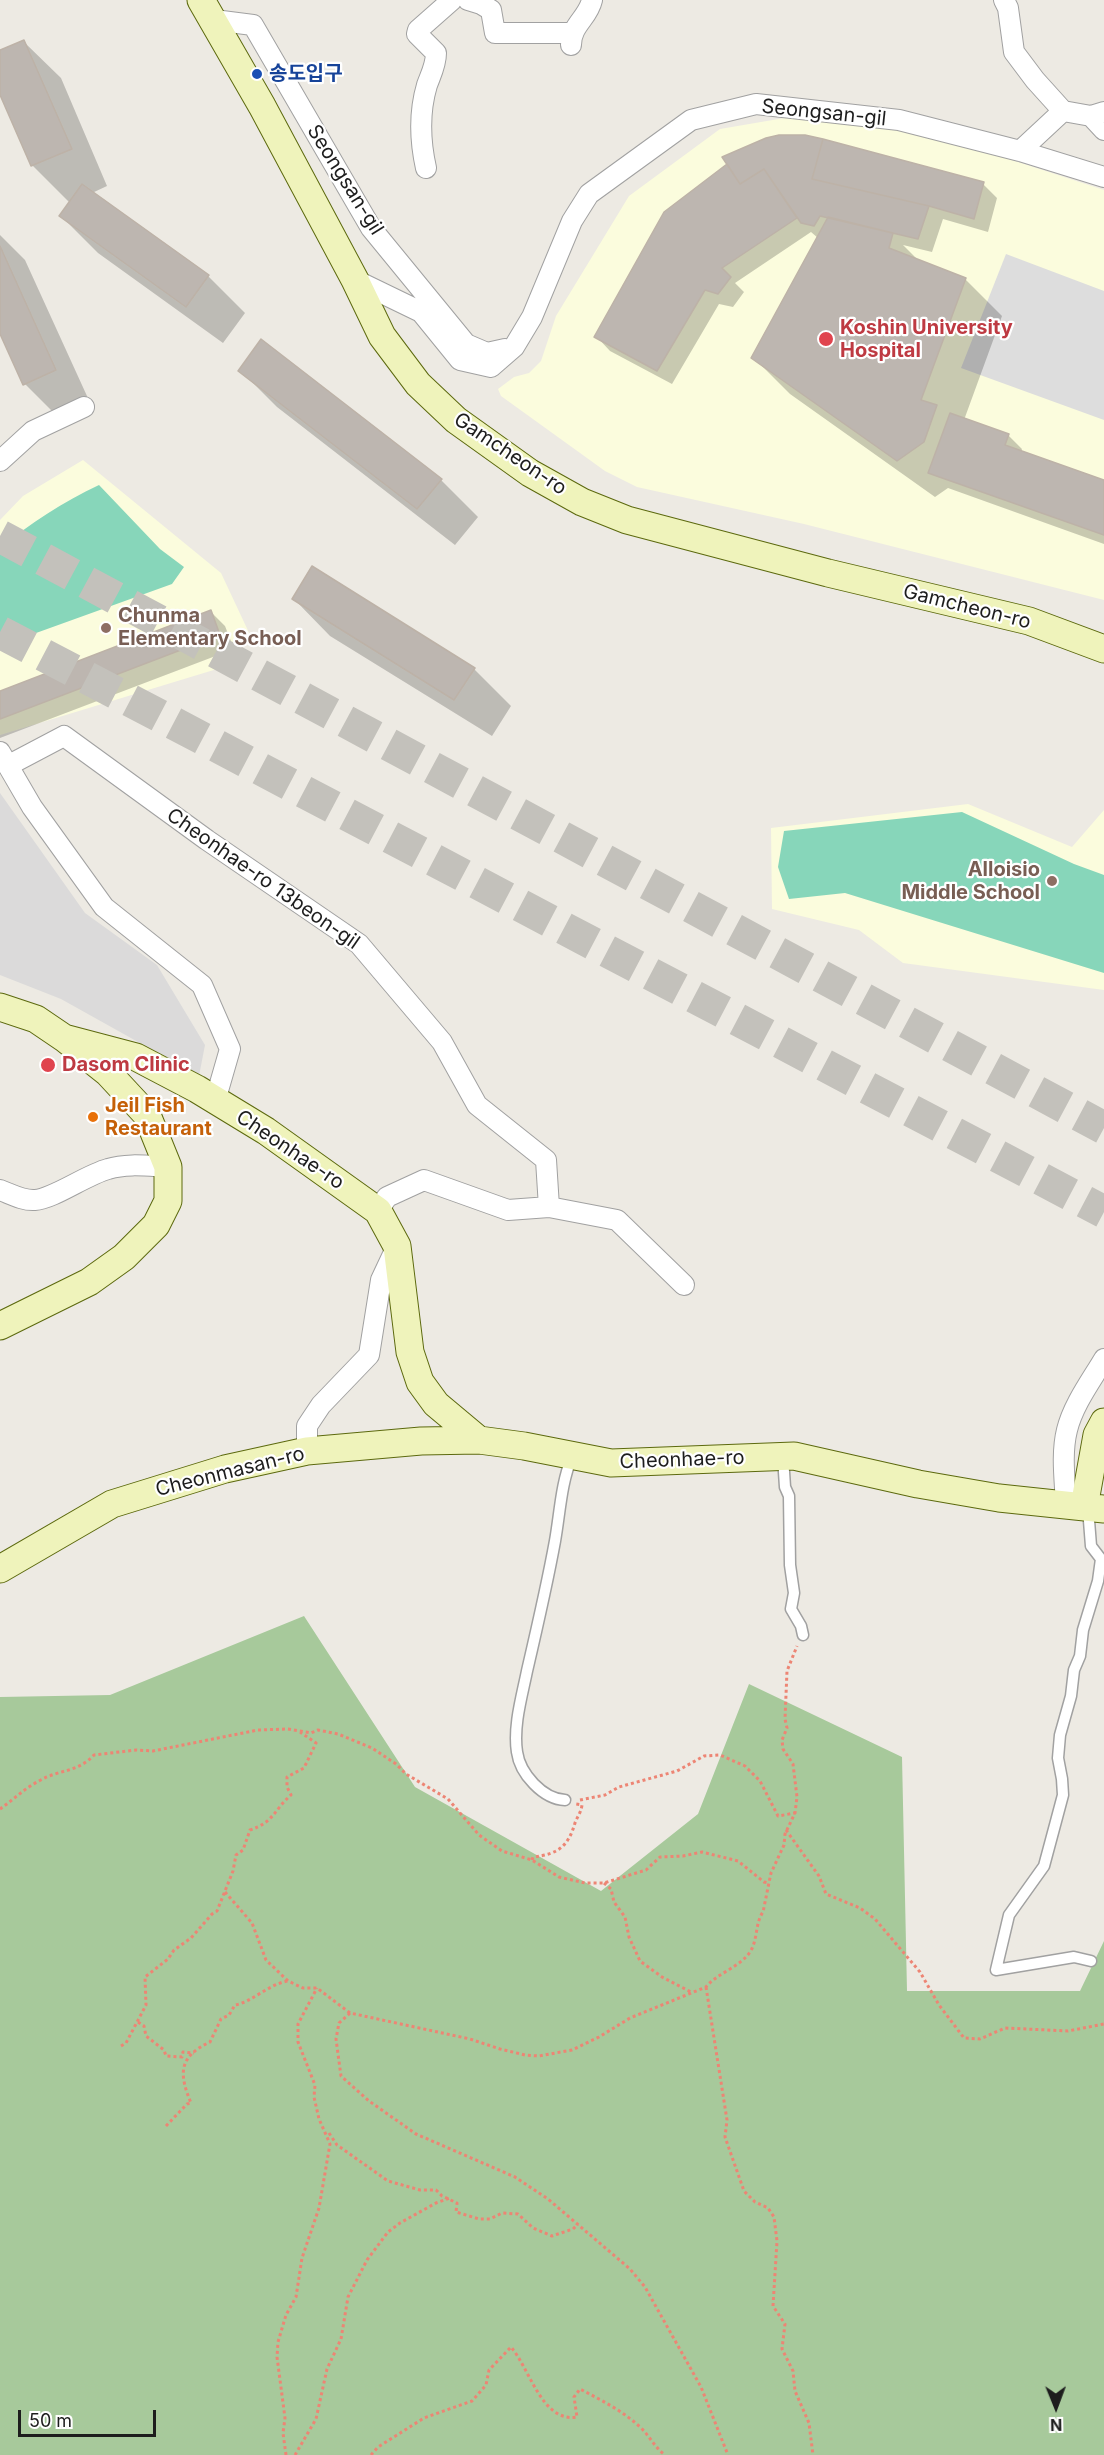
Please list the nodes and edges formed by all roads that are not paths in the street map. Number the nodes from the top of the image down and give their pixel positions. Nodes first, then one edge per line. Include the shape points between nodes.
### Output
1 (452, 0) edge
2 (468, 0) edge
3 (592, 0) edge
4 (1004, 0) edge
5 (207, 10) edge
6 (1063, 111) junction
7 (1100, 119) edge
8 (1020, 151) junction
9 (426, 168) dead end
10 (1104, 177) edge
11 (355, 280) junction
12 (513, 347) junction
13 (84, 407) dead end
14 (0, 461) edge
15 (1104, 650) edge
16 (5, 759) edge
17 (0, 1007) edge
18 (64, 1038) junction
19 (215, 1101) junction
20 (168, 1167) junction
21 (0, 1190) edge
22 (549, 1207) junction
23 (378, 1211) junction
24 (397, 1246) junction
25 (684, 1285) dead end
26 (0, 1326) edge
27 (1104, 1359) edge
28 (1104, 1422) edge
29 (478, 1440) junction
30 (307, 1451) junction
31 (573, 1455) junction
32 (783, 1456) junction
33 (1086, 1507) edge
34 (0, 1569) edge
35 (803, 1635) road end
36 (565, 1800) road end
37 (1091, 1961) dead end

1 - 9 street via 417,34 436,53 422,111
2 - 3 street via 491,10 495,33 572,39
4 - 6 street via 1014,52
5 - 11 street, Gamcheon-ro
5 - 12 street, Seongsan-gil via 253,25 371,228 466,344 487,353
6 - 7 street
6 - 8 street
8 - 10 street, Seongsan-gil
8 - 12 street, Seongsan-gil via 899,120 756,104 691,120 589,194 572,221 532,317
11 - 12 street, Seongsan-gil via 421,312 460,360 491,368
11 - 15 street, Gamcheon-ro via 382,336 426,391 456,420 530,473 582,502 627,520 1029,621
13 - 14 street via 33,431
16 - 19 street via 32,807 104,907 202,985 230,1049
16 - 22 street, Cheonhae-ro 13beon-gil via 64,736 358,944 442,1042 477,1106 546,1160
17 - 18 street via 36,1018
18 - 19 street, Cheonhae-ro via 136,1057
18 - 20 street via 108,1073 147,1115
19 - 23 street, Cheonhae-ro via 266,1131
20 - 21 street via 109,1168 37,1200
20 - 26 street via 168,1201 156,1225 124,1257 89,1282
22 - 23 street via 508,1210 424,1180 387,1197
22 - 25 street via 617,1220
23 - 24 street, Cheonhae-ro
24 - 29 street, Cheonhae-ro via 410,1352 420,1382 436,1404
24 - 30 street via 381,1280 369,1355 321,1405 307,1426
27 - 33 street via 1067,1430 1064,1475
28 - 33 street via 1097,1434
29 - 30 street, Cheonmasan-ro
29 - 31 street, Cheonhae-ro
30 - 34 street, Cheonmasan-ro via 225,1469 112,1504
31 - 32 street, Cheonhae-ro via 611,1463
31 - 36 lane via 563,1483 562,1506 522,1695 517,1750 520,1766 540,1790
32 - 33 street, Cheonhae-ro via 999,1498
32 - 35 lane via 789,1496 794,1593 791,1609
33 - 37 lane via 1091,1546 1101,1559 1060,1735 1058,1758 1063,1795 1044,1866 1009,1915 996,1970 1074,1957

